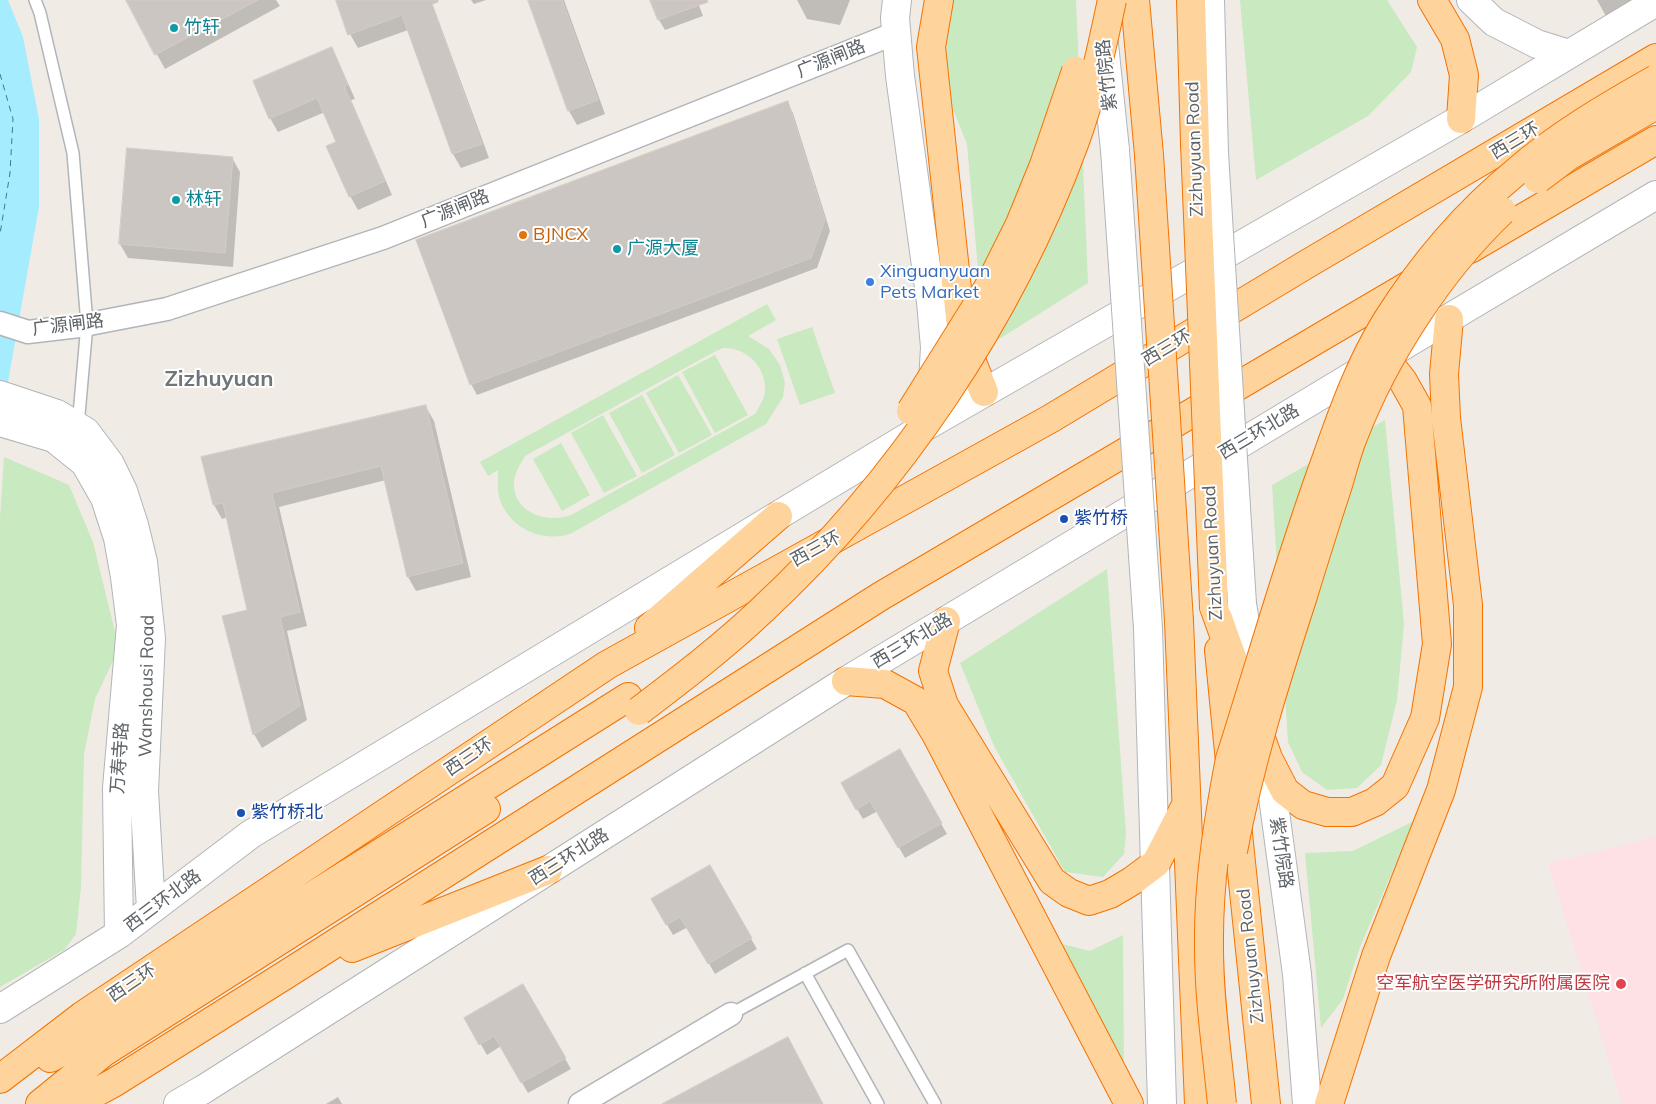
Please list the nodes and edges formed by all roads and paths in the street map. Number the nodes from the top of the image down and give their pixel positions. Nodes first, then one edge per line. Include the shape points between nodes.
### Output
1 (35, 0) edge
2 (898, 0) edge
3 (939, 0) edge
4 (1095, 0) edge
5 (1100, 0) edge
6 (1112, 0) edge
7 (1135, 0) edge
8 (1191, 0) edge
9 (1210, 0) edge
10 (1432, 0) edge
11 (1471, 0) edge
12 (1656, 2) edge
13 (896, 34) junction
14 (1569, 54) junction
15 (1656, 58) edge
16 (1656, 79) edge
17 (1656, 105) edge
18 (1461, 119) junction
19 (1656, 140) edge
20 (1205, 148) junction
21 (1656, 195) edge
22 (1449, 319) junction
23 (0, 323) edge
24 (87, 324) junction
25 (1384, 356) junction
26 (984, 392) junction
27 (8, 411) edge
28 (926, 426) junction
29 (78, 428) junction
30 (778, 516) junction
31 (1242, 604) joint
32 (1214, 607) junction
33 (946, 621) junction
34 (607, 665) junction
35 (846, 681) junction
36 (633, 704) junction
37 (1268, 758) junction
38 (1186, 805) junction
39 (1156, 863) junction
40 (548, 870) junction
41 (151, 909) junction
42 (119, 934) junction
43 (290, 972) junction
44 (805, 973) junction
45 (0, 1009) edge
46 (731, 1014) joint
47 (0, 1079) edge
48 (0, 1086) edge
49 (209, 1097) edge
50 (40, 1104) edge
51 (75, 1104) edge
52 (178, 1104) edge
53 (580, 1104) edge
54 (878, 1104) edge
55 (935, 1104) edge
56 (1129, 1104) edge
57 (1162, 1104) edge
58 (1199, 1104) edge
59 (1222, 1104) edge
60 (1240, 1104) edge
61 (1266, 1104) edge
62 (1307, 1104) edge
63 (1329, 1104) edge

1 - 24 lane via 73,153
2 - 13 street via 894,18
3 - 26 highway via 931,47 960,317
4 - 36 highway, bridge via 1086,42 1062,116 1020,224 988,288 920,400 871,464 794,553
5 - 39 street, 紫竹院路, bridge via 1115,150 1148,628
6 - 36 highway, bridge via 1096,70 1074,143 1044,218 977,346 936,408 857,510 762,611 702,663
7 - 38 highway, bridge via 1149,155 1179,621
8 - 20 highway, Zizhuyuan Road
9 - 20 street
10 - 18 highway via 1454,39 1464,75
11 - 14 street via 1494,22 1537,44
12 - 14 street
13 - 24 street, 广源闸路 via 383,238 167,309
13 - 28 street via 935,347
14 - 18 street, 西三环北路
15 - 34 highway, 西三环 via 1050,419
16 - 59 highway, bridge via 1550,146 1516,171 1469,216 1430,259 1385,323 1358,376 1312,497 1230,759 1213,865 1209,948
17 - 60 highway, bridge via 1567,157 1526,188 1480,232 1410,324 1353,436 1262,724 1242,802 1230,868 1227,948
18 - 26 street, 西三环北路
19 - 43 highway via 881,596
20 - 31 street, Zizhuyuan Road, bridge
20 - 32 highway, Zizhuyuan Road, bridge
21 - 22 street, 西三环北路
22 - 25 street, 西三环北路
22 - 63 highway via 1444,374 1446,418 1468,605 1468,687 1441,790 1376,956
23 - 24 street, 广源闸路 via 28,332
24 - 29 lane
25 - 33 street, 西三环北路
25 - 37 highway via 1403,380 1416,406 1437,644 1424,718 1395,786 1375,802 1352,812 1327,812 1303,805 1285,791
26 - 28 street, 西三环北路
27 - 29 street, Wanshousi Road via 57,414
27 - 42 street, 万寿寺路 via 54,438 85,463 105,498 118,538 130,625 116,788
28 - 30 street, 西三环北路
29 - 41 street, Wanshousi Road via 86,432 113,470 123,491 143,562 151,638 144,791
30 - 34 highway
30 - 41 street, 西三环北路 via 251,834
31 - 37 street, 紫竹院路
32 - 37 highway
32 - 61 highway, Zizhuyuan Road
33 - 35 street, 西三环北路
33 - 39 highway via 933,671 944,705 1052,880 1069,894 1089,901 1110,894
34 - 47 highway, 西三环 via 82,1016
35 - 40 street, 西三环北路
35 - 56 highway via 885,684 916,701
36 - 48 highway via 93,1034
36 - 50 highway via 104,1052
37 - 62 street, 紫竹院路 via 1297,974
38 - 39 highway
38 - 58 highway
39 - 57 street
40 - 43 highway
40 - 49 street, 西三环北路
41 - 42 street, 西三环北路
42 - 45 street, 西三环北路
43 - 51 highway
44 - 46 lane
44 - 54 lane
44 - 55 lane via 848,950
46 - 53 street
49 - 52 street, 西三环北路

